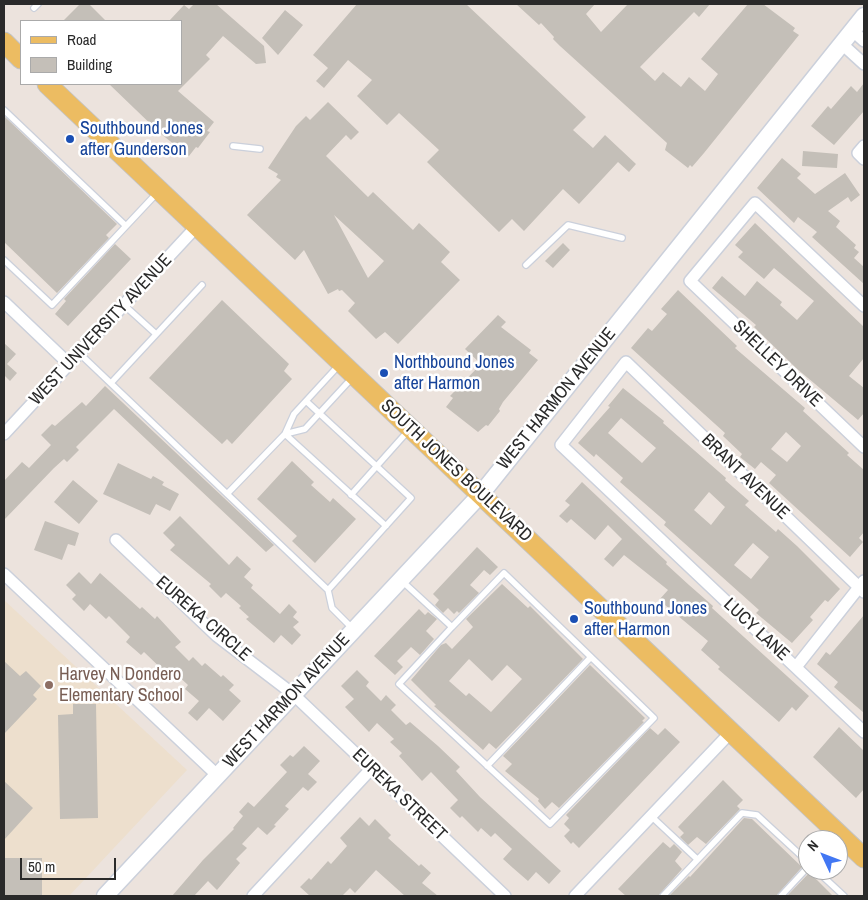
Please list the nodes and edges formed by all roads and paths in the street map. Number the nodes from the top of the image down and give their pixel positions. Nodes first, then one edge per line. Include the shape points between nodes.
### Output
1 (864, 16) edge
2 (858, 36) edge
3 (4, 42) edge
4 (842, 44) junction
5 (20, 58) edge
6 (864, 64) edge
7 (48, 85) edge
8 (4, 110) edge
9 (233, 146) dead end
10 (260, 148) dead end
11 (160, 190) junction
12 (126, 226) junction
13 (198, 226) junction
14 (622, 238) dead end
15 (4, 260) edge
16 (526, 265) dead end
17 (202, 285) dead end
18 (4, 302) edge
19 (124, 305) junction
20 (864, 306) edge
21 (156, 334) junction
22 (80, 353) junction
23 (626, 362) joint
24 (69, 364) junction
25 (348, 369) junction
26 (111, 383) junction
27 (306, 401) junction
28 (320, 414) junction
29 (411, 428) junction
30 (4, 434) edge
31 (285, 434) junction
32 (864, 447) edge
33 (377, 467) junction
34 (227, 494) junction
35 (480, 494) junction
36 (351, 495) junction
37 (386, 526) junction
38 (116, 540) dead end
39 (4, 574) edge
40 (400, 580) junction
41 (863, 587) edge
42 (328, 590) junction
43 (452, 628) junction
44 (353, 630) junction
45 (591, 657) junction
46 (796, 667) junction
47 (293, 694) junction
48 (731, 732) junction
49 (864, 732) edge
50 (487, 766) junction
51 (371, 769) junction
52 (217, 775) junction
53 (651, 816) junction
54 (798, 853) edge
55 (864, 858) edge
56 (697, 859) junction
57 (798, 877) edge
58 (827, 880) edge
59 (105, 896) edge
60 (253, 896) edge
61 (505, 896) edge
62 (575, 896) edge
63 (663, 896) edge
64 (780, 896) edge
65 (844, 896) edge

1 - 2 main road, WEST HARMON AVENUE
2 - 4 main road, WEST HARMON AVENUE
3 - 5 main road
4 - 6 street
4 - 35 main road, WEST HARMON AVENUE
7 - 11 main road, SOUTH JONES BOULEVARD
8 - 12 lane
9 - 10 lane
11 - 12 lane
11 - 13 main road, SOUTH JONES BOULEVARD
12 - 15 lane via 52,305
13 - 19 street, WEST UNIVERSITY AVENUE
13 - 25 main road, SOUTH JONES BOULEVARD
14 - 16 lane via 568,225
17 - 21 lane
18 - 24 street
19 - 21 lane
19 - 22 street, WEST UNIVERSITY AVENUE
20 - 32 street, SHELLEY DRIVE via 755,203 690,282
21 - 26 lane
22 - 24 street, WEST UNIVERSITY AVENUE
22 - 26 lane
23 - 41 street, BRANT AVENUE
23 - 46 street, LUCY LANE via 561,445
24 - 30 street, WEST UNIVERSITY AVENUE
25 - 27 lane
25 - 28 lane
25 - 29 main road, SOUTH JONES BOULEVARD
26 - 34 lane
27 - 28 lane
27 - 31 lane via 294,414
28 - 31 lane via 305,429
28 - 33 lane
29 - 33 lane
29 - 35 main road, SOUTH JONES BOULEVARD
31 - 34 lane
31 - 36 lane
33 - 36 lane
33 - 37 lane via 411,498
34 - 42 lane
35 - 40 main road, WEST HARMON AVENUE
35 - 48 main road, SOUTH JONES BOULEVARD
36 - 37 lane
37 - 42 lane
38 - 47 street, EUREKA CIRCLE via 216,636
39 - 52 street
40 - 43 lane
40 - 44 main road, WEST HARMON AVENUE
41 - 46 street
42 - 44 lane via 332,608
43 - 45 lane via 504,573
43 - 50 lane via 399,684
44 - 47 main road, WEST HARMON AVENUE
45 - 50 lane
45 - 50 lane via 654,718 550,824
46 - 49 street, LUCY LANE
47 - 51 street, EUREKA STREET
47 - 52 main road, WEST HARMON AVENUE
48 - 53 street
48 - 55 main road, SOUTH JONES BOULEVARD
51 - 60 street
51 - 61 street, EUREKA STREET
52 - 59 main road, WEST HARMON AVENUE
53 - 56 lane
53 - 62 street
54 - 56 lane via 757,815 742,813
56 - 63 lane
57 - 64 lane
58 - 65 lane

